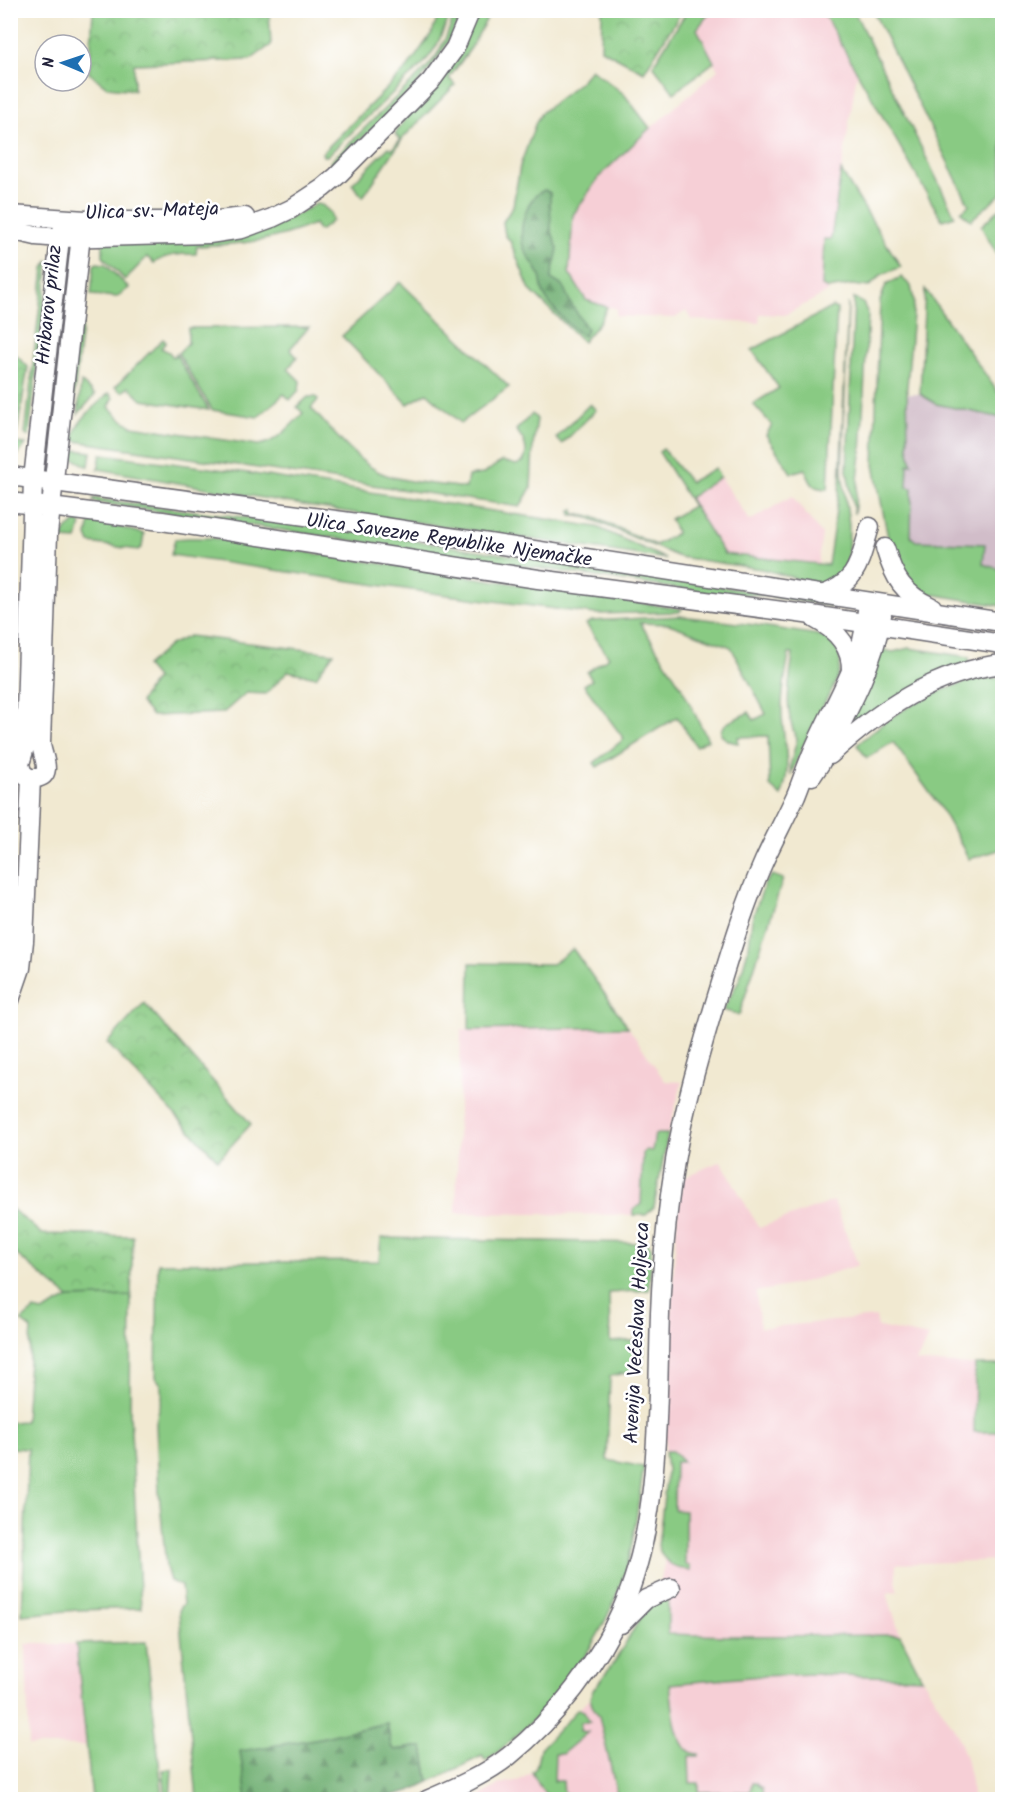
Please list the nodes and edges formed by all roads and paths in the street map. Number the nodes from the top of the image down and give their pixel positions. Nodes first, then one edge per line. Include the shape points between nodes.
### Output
1 (471, 10) edge
2 (291, 209) junction
3 (10, 214) edge
4 (71, 220) junction
5 (10, 230) edge
6 (60, 238) junction
7 (80, 238) junction
8 (10, 476) edge
9 (33, 479) junction
10 (54, 482) junction
11 (10, 502) edge
12 (32, 504) junction
13 (51, 507) junction
14 (870, 527) dead end
15 (885, 548) dead end
16 (822, 596) junction
17 (876, 603) junction
18 (805, 614) junction
19 (947, 614) junction
20 (1002, 622) edge
21 (873, 625) junction
22 (1002, 644) edge
23 (1002, 664) edge
24 (851, 673) junction
25 (44, 757) junction
26 (22, 758) junction
27 (820, 764) junction
28 (31, 778) junction
29 (795, 796) junction
30 (10, 1000) edge
31 (671, 1588) dead end
32 (608, 1638) junction
33 (427, 1800) edge

1 - 2 street, Ulica sv. Mateja via 455,48 430,81 337,176
2 - 4 street, Ulica sv. Mateja via 209,221
2 - 7 street, Ulica sv. Mateja via 259,224 231,231
3 - 4 street, Ulica sv. Mateja
4 - 6 street, Hribarov prilaz via 63,227
4 - 7 street, Hribarov prilaz via 78,227
5 - 6 street, Ulica sv. Mateja
6 - 7 street, Ulica sv. Mateja
6 - 9 street, Hribarov prilaz
7 - 10 street, Hribarov prilaz
8 - 9 street, Ulica Savezne Republike Njemačke
9 - 10 street, Ulica Savezne Republike Njemačke
9 - 12 street, Hribarov prilaz
10 - 13 street, Hribarov prilaz
10 - 16 street, Ulica Savezne Republike Njemačke via 377,526
11 - 12 street, Ulica Savezne Republike Njemačke
12 - 13 street, Ulica Savezne Republike Njemačke
12 - 26 street, Hribarov prilaz
13 - 18 street, Ulica Savezne Republike Njemačke
13 - 25 street, Hribarov prilaz via 41,720
14 - 16 street via 854,574
15 - 19 street via 905,590
16 - 17 street, Ulica Savezne Republike Njemačke
17 - 19 street
17 - 21 street
18 - 21 street, Ulica Savezne Republike Njemačke
18 - 24 street via 841,638 850,657
19 - 20 street
21 - 22 street
21 - 24 street, Avenija Većeslava Holjevca
21 - 27 street, Avenija Većeslava Holjevca via 864,675
23 - 27 street via 956,674 904,697 855,732
24 - 29 street, Avenija Većeslava Holjevca
25 - 26 street via 33,752
25 - 28 street via 46,770 40,777
26 - 28 street via 22,772
27 - 29 street, Avenija Većeslava Holjevca
28 - 30 street via 24,941 21,968
29 - 32 street, Avenija Većeslava Holjevca via 764,862 729,953 680,1135 664,1236 656,1443 649,1507 636,1571
31 - 32 street via 646,1599
32 - 33 street, Avenija Većeslava Holjevca via 574,1689 508,1757

